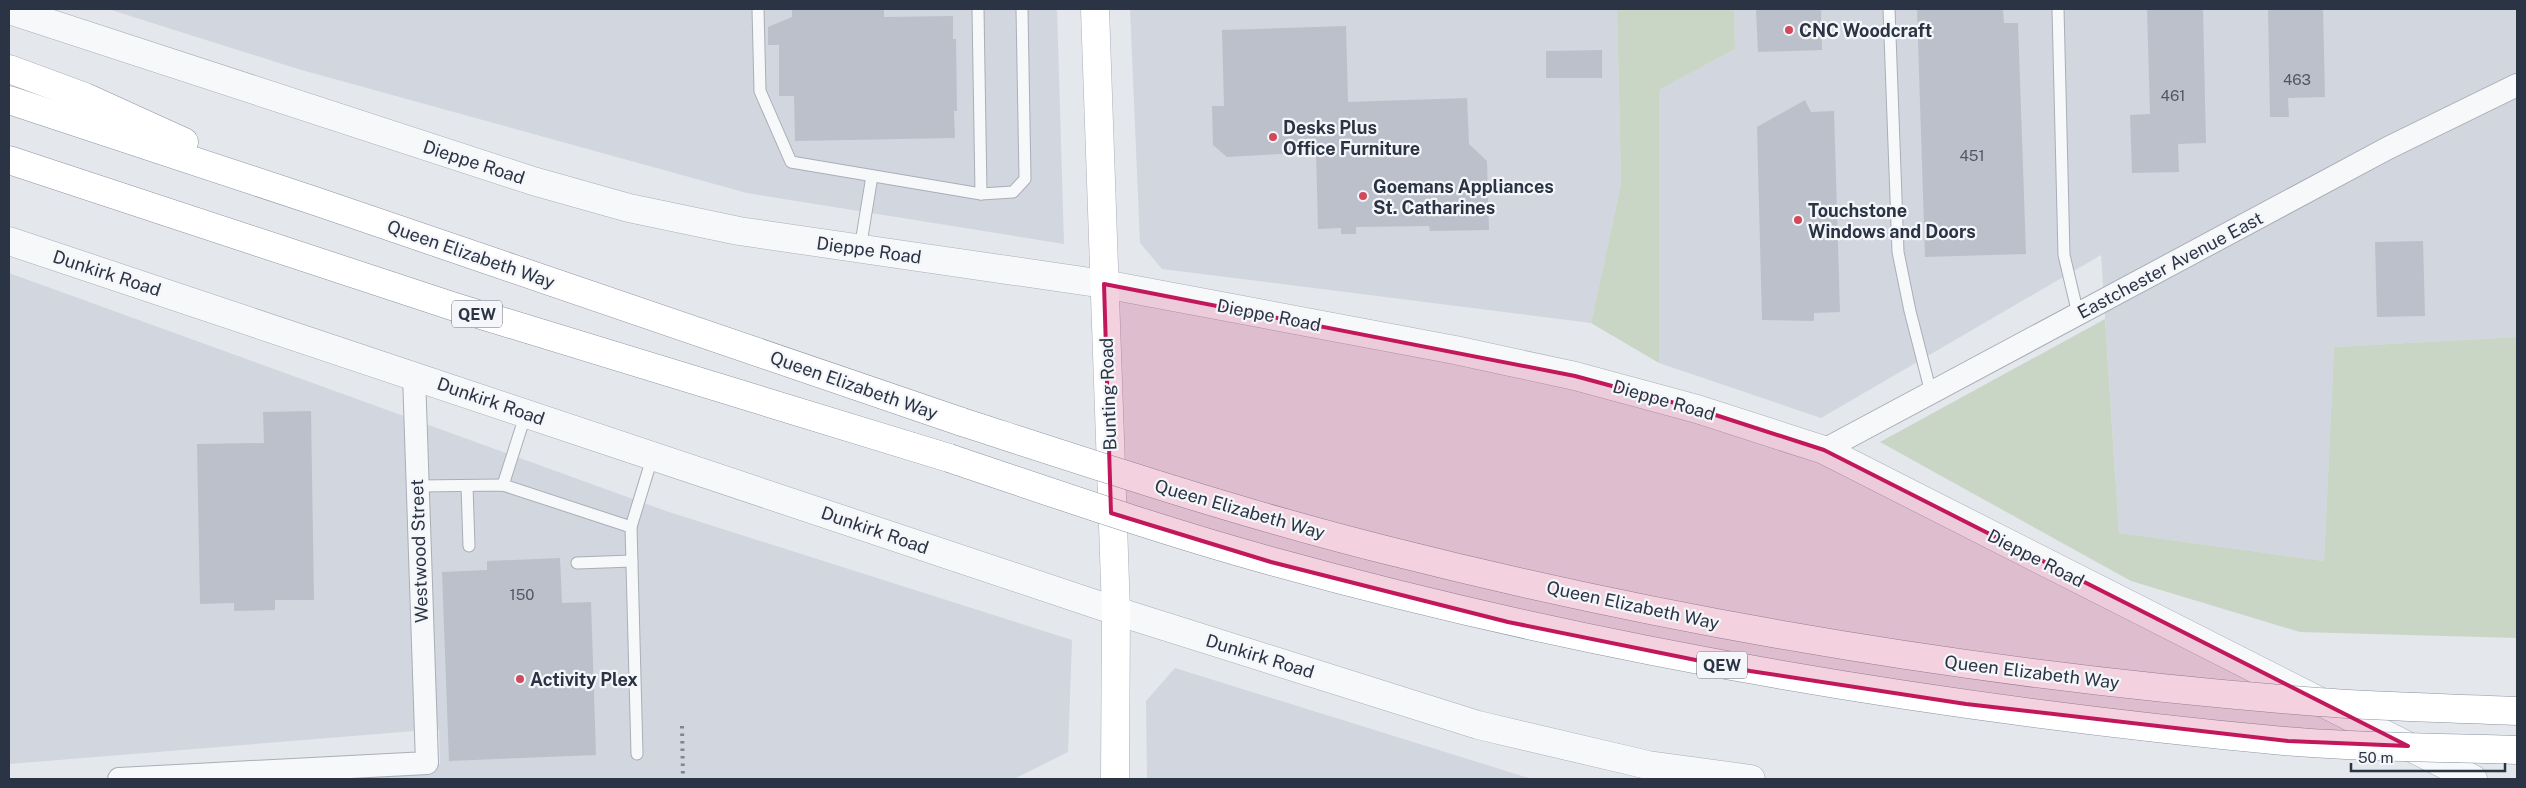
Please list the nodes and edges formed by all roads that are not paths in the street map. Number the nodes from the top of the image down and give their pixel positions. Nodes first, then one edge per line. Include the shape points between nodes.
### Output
1 (758, 9) edge
2 (978, 9) edge
3 (1022, 9) edge
4 (1095, 9) edge
5 (1889, 9) edge
6 (2058, 9) edge
7 (9, 10) edge
8 (9, 69) edge
9 (2517, 85) edge
10 (9, 100) edge
11 (9, 160) edge
12 (872, 176) junction
13 (981, 194) junction
14 (315, 201) junction
15 (9, 240) edge
16 (860, 249) junction
17 (1104, 284) junction
18 (2078, 314) junction
19 (414, 375) junction
20 (1931, 393) junction
21 (526, 412) junction
22 (1824, 450) junction
23 (653, 455) junction
24 (503, 485) junction
25 (417, 486) junction
26 (467, 486) junction
27 (631, 527) junction
28 (469, 546) dead end
29 (632, 561) junction
30 (577, 563) dead end
31 (1116, 611) junction
32 (2517, 710) edge
33 (2517, 750) edge
34 (637, 754) dead end
35 (1113, 772) edge
36 (119, 779) edge
37 (1751, 779) edge
38 (2473, 779) edge

1 - 12 lane via 760,91 791,162
2 - 13 lane
3 - 13 lane via 1025,179 1013,192
4 - 17 main road, Bunting Road
5 - 20 lane via 1898,252
6 - 18 lane via 2064,255
7 - 16 street, Dieppe Road via 294,105 584,196 695,222
8 - 14 main road via 85,97
9 - 18 street, Eastchester Avenue East via 2388,148
10 - 14 main road, Queen Elizabeth Way / QEW
11 - 33 main road, QEW, bridge via 455,307 949,458 1160,529 1271,562 1508,622 1750,671 1966,704 2288,741
12 - 13 lane
12 - 16 lane
14 - 32 main road, Queen Elizabeth Way / QEW, bridge via 1166,489 1387,550 1699,620 1967,664 2152,687 2322,702
15 - 19 street, Dunkirk Road
16 - 17 street, Dieppe Road
17 - 22 street, Dieppe Road via 1576,376 1697,409
17 - 31 main road, Bunting Road
18 - 20 street, Eastchester Avenue East
19 - 21 street, Dunkirk Road
19 - 25 street, Westwood Street
20 - 22 street, Eastchester Avenue East
21 - 23 street, Dunkirk Road
21 - 24 lane
22 - 38 street, Dieppe Road
23 - 27 lane
23 - 31 street, Dunkirk Road
24 - 26 lane
24 - 27 lane
25 - 26 lane
25 - 36 street, Westwood Street via 427,763
26 - 28 lane
27 - 29 lane
29 - 30 lane
29 - 34 lane
31 - 35 main road, Bunting Road
31 - 37 street, Dunkirk Road via 1478,725 1648,765

